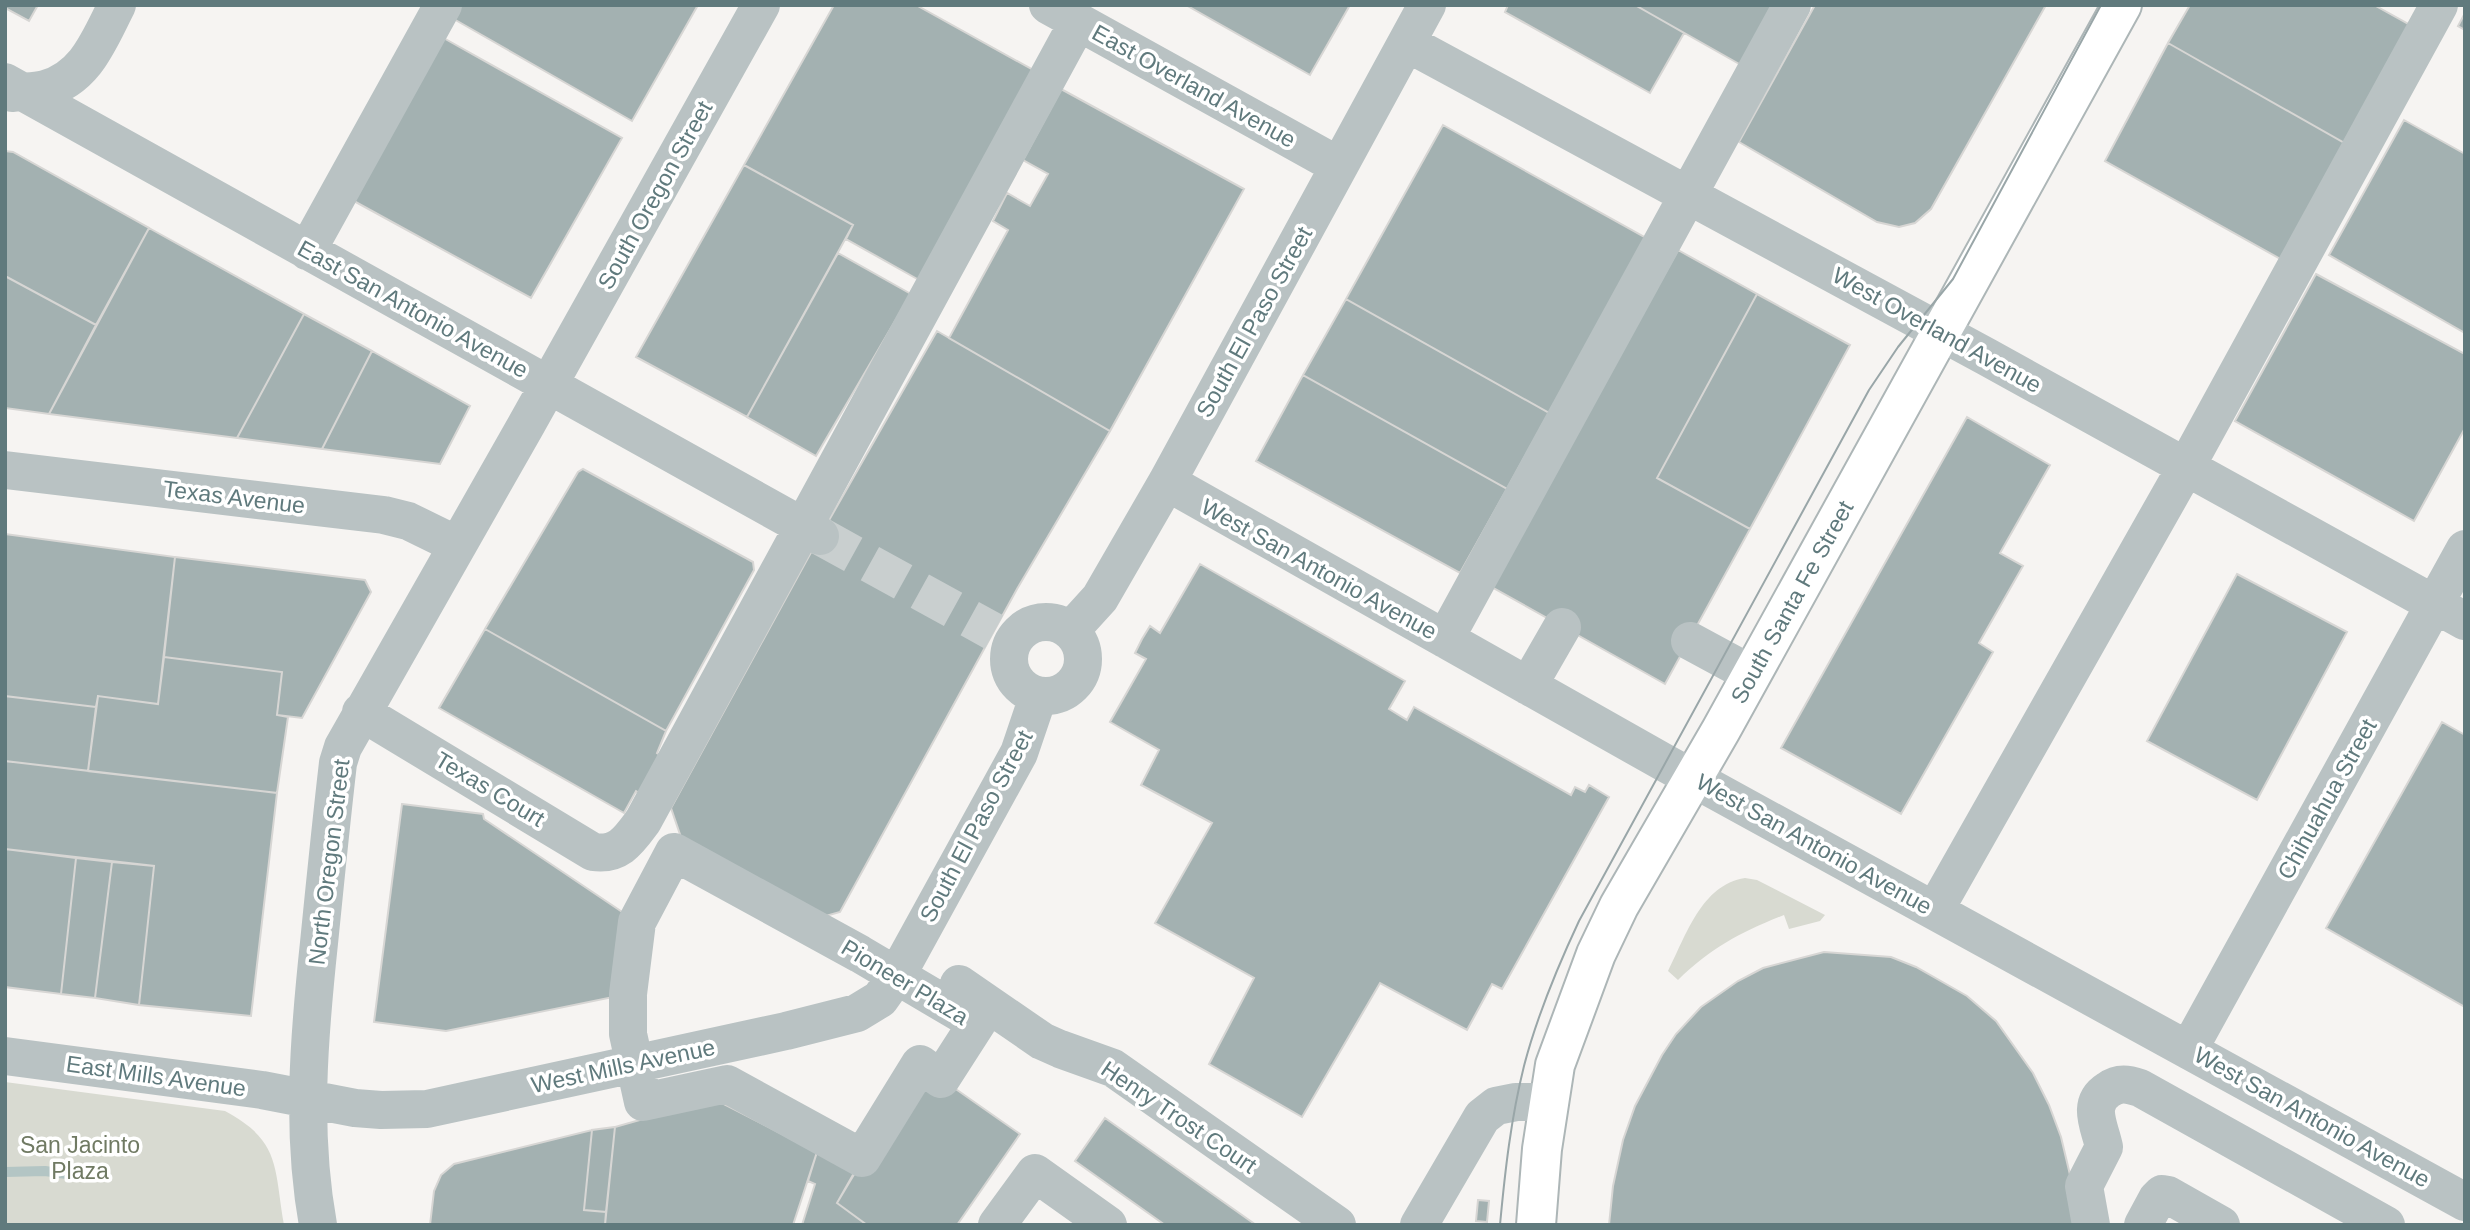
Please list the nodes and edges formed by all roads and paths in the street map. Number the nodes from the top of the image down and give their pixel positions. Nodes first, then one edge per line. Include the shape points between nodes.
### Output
1 (117, 5) edge
2 (443, 5) edge
3 (761, 5) edge
4 (1427, 5) edge
5 (1792, 5) edge
6 (2122, 5) edge
7 (2439, 5) edge
8 (1063, 14) edge
9 (1407, 43) junction
10 (10, 89) edge
11 (1339, 166) junction
12 (1687, 195) junction
13 (307, 251) junction
14 (1942, 333) junction
15 (548, 384) junction
16 (2186, 467) junction
17 (5, 470) edge
18 (1167, 482) junction
19 (811, 531) junction
20 (457, 545) junction
21 (2465, 550) edge
22 (2450, 613) edge
23 (1562, 627) dead end
24 (1070, 631) junction
25 (1444, 639) junction
26 (1690, 640) dead end
27 (1751, 674) junction
28 (1528, 686) junction
29 (1038, 697) junction
30 (361, 712) junction
31 (1692, 778) junction
32 (1936, 910) junction
33 (903, 964) junction
34 (2189, 1049) junction
35 (5, 1056) edge
36 (634, 1063) junction
37 (307, 1098) junction
38 (1549, 1102) junction
39 (2465, 1202) edge
40 (318, 1225) edge
41 (996, 1225) edge
42 (1108, 1225) edge
43 (1336, 1225) edge
44 (1419, 1225) edge
45 (1536, 1225) edge
46 (2091, 1225) edge
47 (2143, 1225) edge
48 (2221, 1225) edge
49 (2386, 1225) edge

1 - 10 street via 73,77 41,90
2 - 13 street
3 - 15 street, South Oregon Street
4 - 9 street, South El Paso Street
5 - 12 street
6 - 14 main road, South Santa Fe Street
7 - 16 street
8 - 11 street, East Overland Avenue
8 - 19 street
9 - 11 street, South El Paso Street
9 - 12 street, West Overland Avenue
10 - 13 street, East San Antonio Avenue
11 - 18 street, South El Paso Street
12 - 14 street, West Overland Avenue
12 - 25 street
13 - 15 street, East San Antonio Avenue
14 - 16 street, West Overland Avenue
14 - 27 main road, South Santa Fe Street
15 - 19 street, East San Antonio Avenue
15 - 20 street, North Oregon Street
16 - 22 street, West Overland Avenue
16 - 32 street
17 - 20 street, Texas Avenue via 384,515 408,521
18 - 24 street, South El Paso Street via 1100,598
18 - 25 street, West San Antonio Avenue
19 - 30 street, Texas Court via 643,821 621,847 606,854 593,852
20 - 30 street, North Oregon Street
21 - 22 street, Chihuahua Street
22 - 34 street, Chihuahua Street
23 - 28 street
24 - 29 street via 1082,651 1080,674 1065,692
24 - 29 street via 1048,622 1003,637 1013,678
25 - 28 street, West San Antonio Avenue
26 - 27 street
27 - 31 main road, South Santa Fe Street
28 - 31 street, West San Antonio Avenue
29 - 33 street, South El Paso Street via 1019,753
30 - 37 street, North Oregon Street via 338,763 310,1027
31 - 32 street, West San Antonio Avenue
31 - 38 main road, South Santa Fe Street via 1596,954 1555,1065
32 - 34 street, West San Antonio Avenue
33 - 36 street, West Mills Avenue via 880,999 857,1013
33 - 36 street, Pioneer Plaza via 674,852 637,922 628,993 628,1034
33 - 36 street, Pioneer Plaza via 976,1023 941,1079 920,1064 862,1158 727,1084 643,1102
33 - 43 street, Henry Trost Court via 1042,1041 1114,1068
34 - 39 street, West San Antonio Avenue
35 - 37 street, East Mills Avenue
36 - 37 street, West Mills Avenue via 427,1109 355,1108
37 - 40 street, North Oregon Street via 311,1188
38 - 44 street via 1496,1106 1482,1117
38 - 45 main road, South Santa Fe Street
41 - 42 street via 1035,1173
46 - 49 street via 2084,1186 2104,1147 2095,1104 2105,1091 2126,1083
47 - 48 street via 2162,1194

